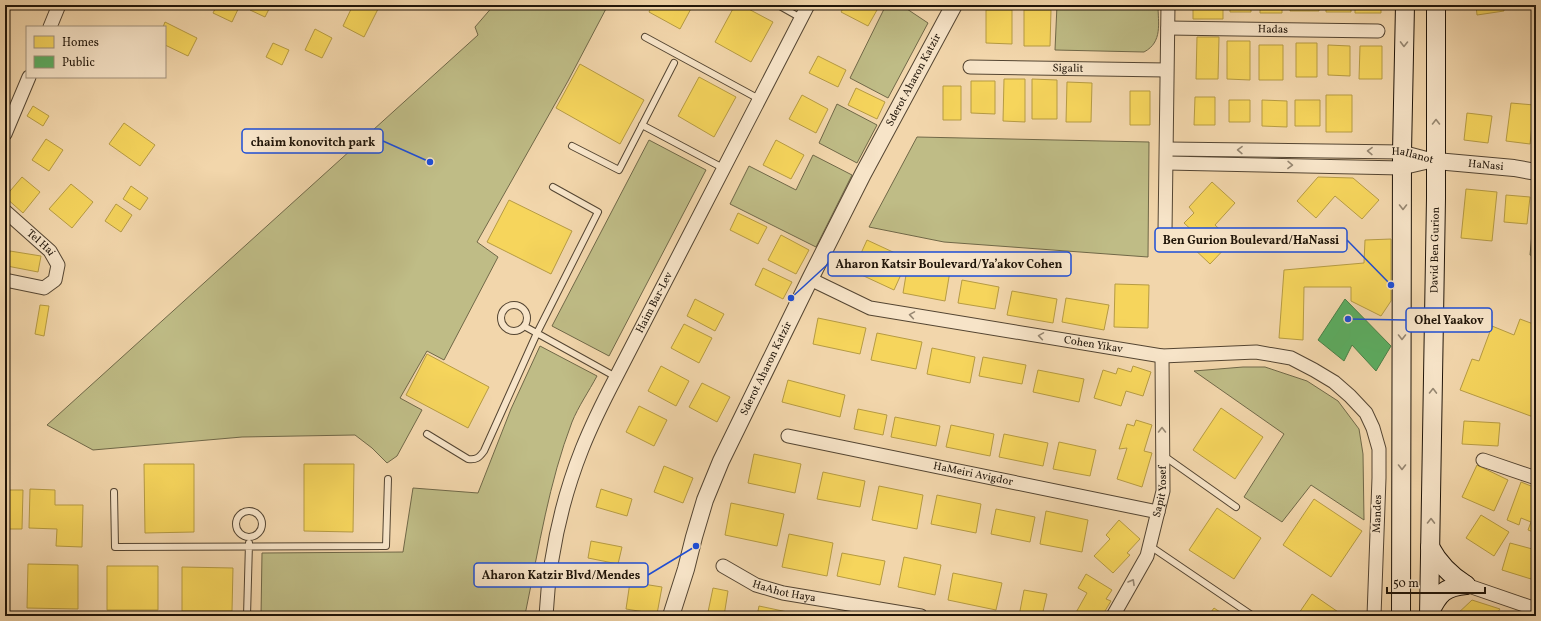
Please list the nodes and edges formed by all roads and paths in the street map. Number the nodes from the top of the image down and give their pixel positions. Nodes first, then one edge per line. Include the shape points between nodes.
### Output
1 (59, 5) edge
2 (778, 5) edge
3 (808, 5) edge
4 (954, 5) edge
5 (1168, 5) edge
6 (1405, 5) edge
7 (1436, 5) edge
8 (801, 18) junction
9 (50, 26) edge
10 (1168, 28) junction
11 (1378, 30) dead end
12 (645, 37) dead end
13 (674, 64) dead end
14 (970, 67) dead end
15 (1166, 70) junction
16 (29, 78) edge
17 (759, 99) junction
18 (642, 125) junction
19 (5, 134) edge
20 (572, 146) dead end
21 (1167, 149) junction
22 (1402, 160) junction
23 (1436, 161) junction
24 (1167, 162) junction
25 (724, 168) junction
26 (1536, 172) edge
27 (553, 187) dead end
28 (5, 211) edge
29 (1165, 232) dead end
30 (810, 279) junction
31 (5, 280) edge
32 (524, 326) junction
33 (537, 333) junction
34 (1162, 356) junction
35 (616, 377) junction
36 (1366, 413) joint
37 (427, 434) dead end
38 (788, 436) dead end
39 (1162, 455) junction
40 (1484, 460) dead end
41 (1536, 478) edge
42 (388, 479) dead end
43 (114, 492) dead end
44 (1236, 507) dead end
45 (1158, 512) junction
46 (249, 537) junction
47 (1150, 546) junction
48 (249, 547) junction
49 (1430, 547) junction
50 (723, 566) dead end
51 (686, 569) junction
52 (1466, 584) junction
53 (1536, 609) edge
54 (1429, 615) edge
55 (248, 616) edge
56 (546, 616) edge
57 (671, 616) edge
58 (683, 616) edge
59 (921, 616) edge
60 (1113, 616) edge
61 (1253, 616) edge
62 (1374, 616) edge
63 (1401, 616) edge

1 - 9 street
2 - 8 lane
3 - 8 street, Haim Bar-Lev
4 - 30 street, Sderot Aharon Katzir
5 - 10 street
6 -> 22 main road
23 -> 7 main road, David Ben Gurion
8 - 17 street, Haim Bar-Lev
10 - 11 street, Hadas
10 - 15 street
12 - 17 lane
13 - 18 lane
14 - 15 street, Sigalit
15 - 21 street
16 - 19 street
17 - 25 street, Haim Bar-Lev
18 - 20 lane via 619,170
18 - 25 lane
22 -> 21 street, HaIlanot
21 - 24 street
22 - 23 street, HaIlanot
24 -> 22 street, HaIlanot
22 -> 63 main road
23 - 26 street, HaNasi
49 -> 23 main road, David Ben Gurion
24 - 29 street
25 - 35 street, Haim Bar-Lev
27 - 33 lane via 598,212
28 - 31 street, Tel Hai via 50,251 58,265 55,280 44,288
34 -> 30 street, Cohen Yikav via 870,308
30 - 51 street, Sderot Aharon Katzir via 716,472 705,500
32 - 32 lane via 527,318 522,307 514,305 503,310 500,317 505,328 517,331
32 - 33 lane
33 - 35 lane
33 - 37 lane via 480,457 468,459
34 - 36 street, Cohen Yikav via 1256,352 1290,358 1334,382
39 -> 34 street, Sapit Yosef
35 - 56 street, Haim Bar-Lev via 572,477 554,550
36 - 62 street, Mandes via 1373,428 1378,450
38 - 45 street, HaMeiri Avigdor
39 - 44 lane
39 - 45 street, Sapit Yosef via 1163,491
40 - 41 street
42 - 48 lane via 386,546
43 - 48 lane via 115,548
45 - 47 street, Sapit Yosef
46 - 46 lane via 257,535 263,524 260,516 250,510 242,512 236,523 238,531
46 - 48 lane
60 -> 47 street, Sapit Yosef via 1147,556
47 - 61 lane
48 - 55 lane
49 - 52 main road via 1443,567
49 - 54 main road, David Ben Gurion
50 - 59 street, HaAhot Haya via 756,585 783,593
51 - 57 street, Sderot Aharon Katzir
51 - 58 street, Sderot Aharon Katzir
52 - 53 street
52 - 54 main road via 1445,591 1437,599

